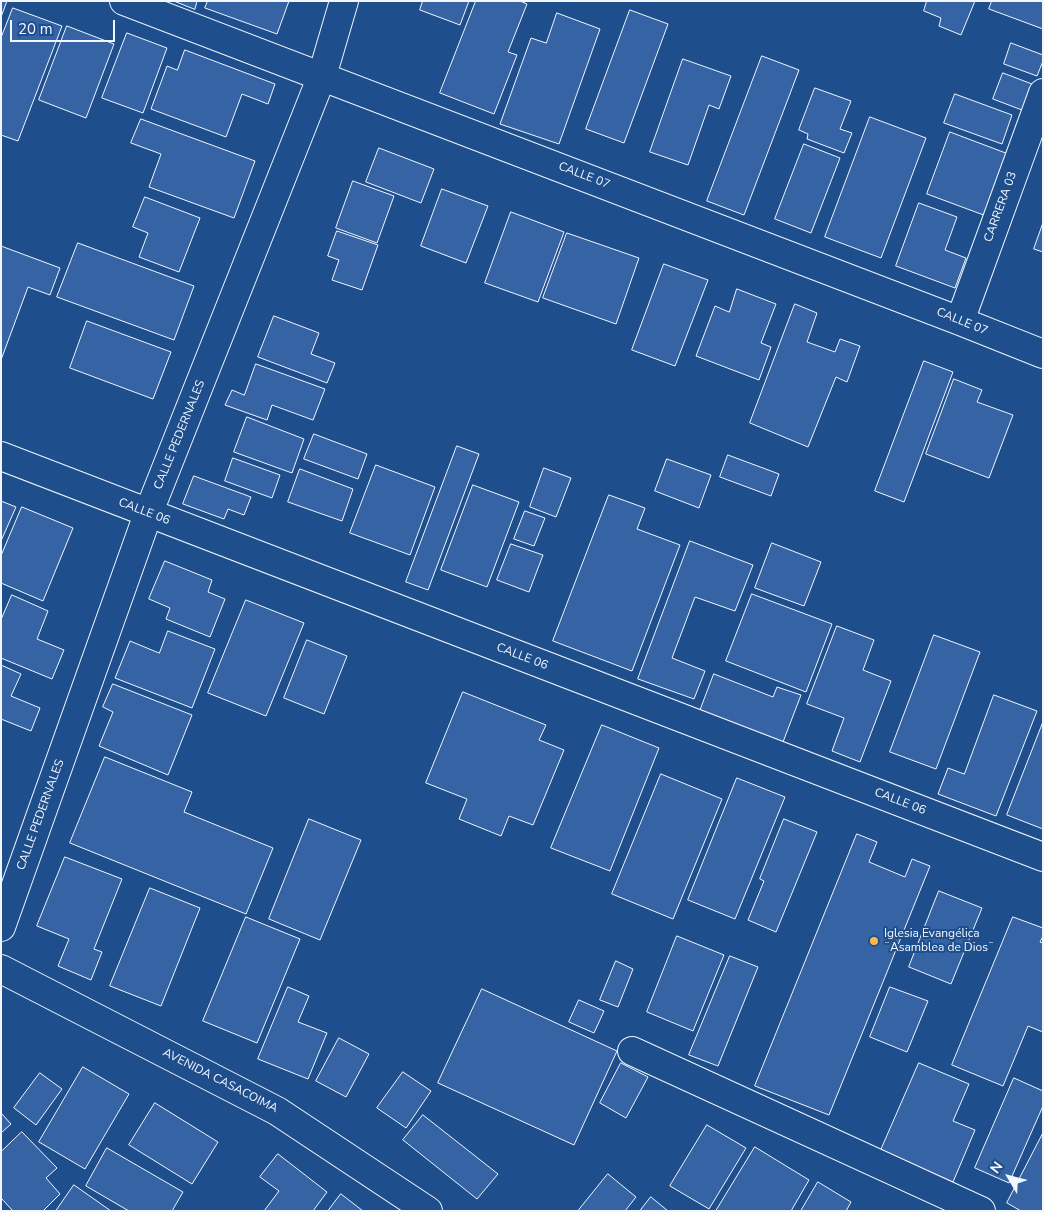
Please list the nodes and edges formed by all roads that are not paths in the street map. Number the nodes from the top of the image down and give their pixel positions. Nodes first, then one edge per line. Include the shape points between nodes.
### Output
1 (124, 1) edge
2 (344, 1) edge
3 (322, 76) junction
4 (1043, 93) edge
5 (960, 321) junction
6 (1043, 354) edge
7 (1, 456) edge
8 (148, 514) junction
9 (1043, 857) edge
10 (1, 927) edge
11 (1, 969) edge
12 (632, 1051) dead end
13 (428, 1211) edge
14 (981, 1211) edge

1 - 3 street, CALLE 07
2 - 3 street, CALLE PEDERNALES
3 - 5 street, CALLE 07
3 - 8 street, CALLE PEDERNALES
4 - 5 street, CARRERA 03
5 - 6 street, CALLE 07
7 - 8 street, CALLE 06
8 - 9 street, CALLE 06
8 - 10 street, CALLE PEDERNALES
11 - 13 street, AVENIDA CASACOIMA via 278,1110
12 - 14 street

